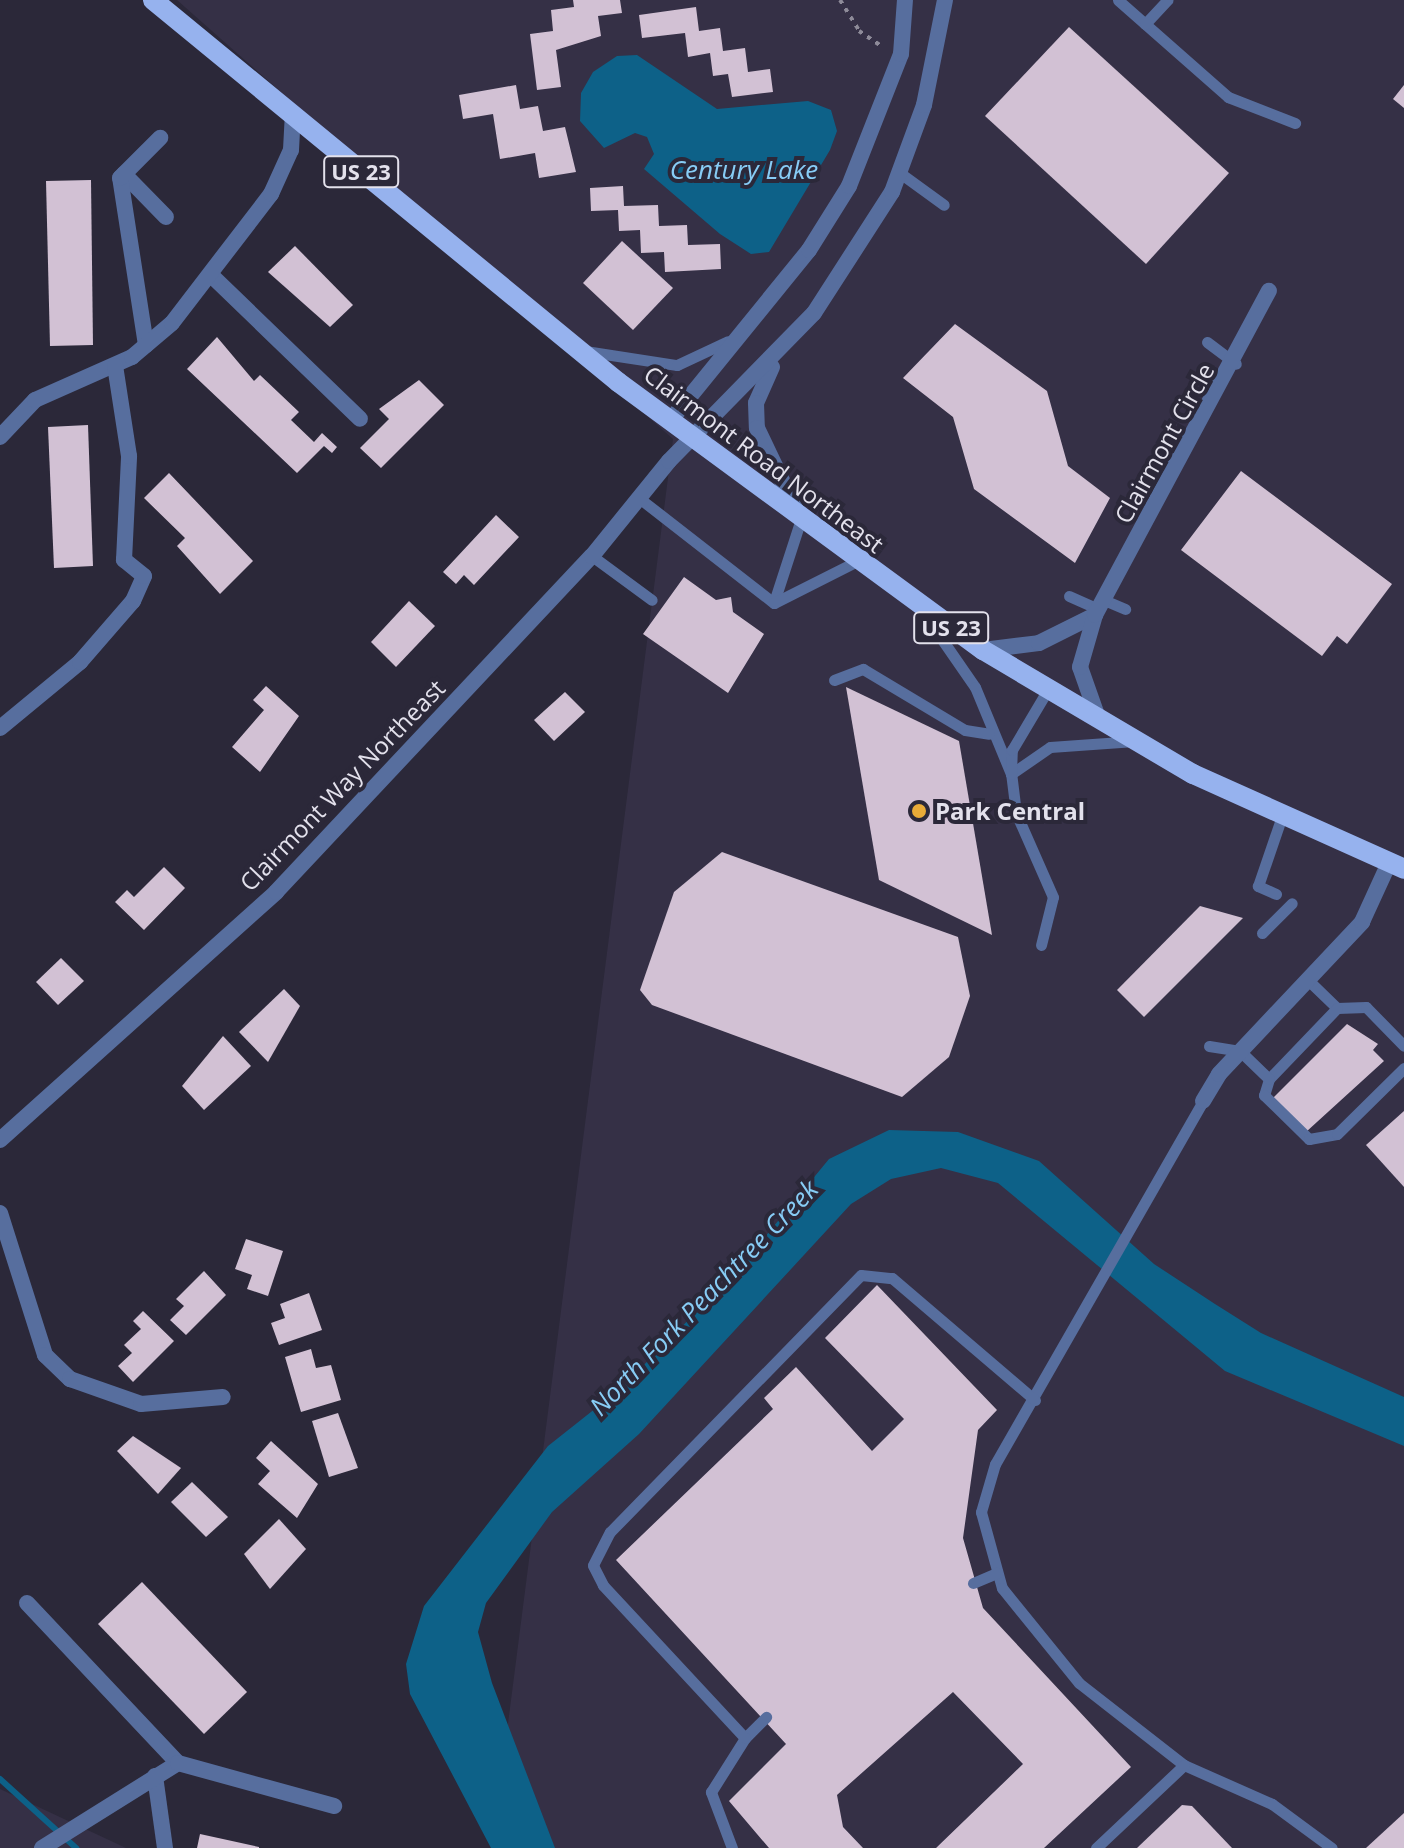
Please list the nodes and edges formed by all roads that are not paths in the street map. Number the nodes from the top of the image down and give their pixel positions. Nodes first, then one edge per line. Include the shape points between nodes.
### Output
1 (153, 0) edge
2 (905, 0) edge
3 (945, 0) edge
4 (1118, 0) edge
5 (1167, 0) edge
6 (1145, 24) junction
7 (293, 117) junction
8 (1295, 123) dead end
9 (160, 138) dead end
10 (900, 173) junction
11 (124, 174) junction
12 (944, 205) dead end
13 (166, 217) dead end
14 (211, 275) junction
15 (1269, 291) dead end
16 (750, 323) junction
17 (796, 333) junction
18 (1207, 342) dead end
19 (146, 345) junction
20 (579, 350) junction
21 (1236, 364) junction
22 (115, 366) junction
23 (360, 419) dead end
24 (670, 421) junction
25 (0, 437) edge
26 (692, 438) junction
27 (639, 498) junction
28 (801, 519) junction
29 (592, 556) junction
30 (857, 561) junction
31 (1069, 596) dead end
32 (652, 600) dead end
33 (774, 603) junction
34 (917, 604) junction
35 (1099, 608) junction
36 (1125, 609) dead end
37 (983, 650) junction
38 (834, 680) dead end
39 (1047, 691) junction
40 (1101, 722) junction
41 (0, 728) edge
42 (989, 734) junction
43 (1135, 741) junction
44 (1011, 774) junction
45 (1282, 816) junction
46 (1397, 866) edge
47 (1276, 894) dead end
48 (1292, 903) dead end
49 (1262, 933) dead end
50 (1041, 945) dead end
51 (1309, 981) junction
52 (1337, 1008) junction
53 (1209, 1046) dead end
54 (1404, 1046) edge
55 (1240, 1051) junction
56 (1404, 1068) edge
57 (1269, 1079) junction
58 (1203, 1101) joint
59 (0, 1140) edge
60 (0, 1213) edge
61 (223, 1397) dead end
62 (1035, 1400) junction
63 (997, 1573) junction
64 (973, 1583) dead end
65 (27, 1603) dead end
66 (766, 1717) dead end
67 (745, 1738) junction
68 (178, 1763) junction
69 (1184, 1765) junction
70 (155, 1776) junction
71 (334, 1806) dead end
72 (42, 1848) edge
73 (165, 1848) edge
74 (732, 1848) edge
75 (1096, 1848) edge
76 (1332, 1848) edge

1 - 7 main road, Clairmont Road Northeast / US 23
2 - 16 street via 901,54 849,186
3 - 10 street via 929,83
4 - 6 lane
5 - 6 lane
6 - 8 lane via 1228,97
7 - 14 street via 291,150 271,194
7 - 20 main road, Clairmont Road Northeast / US 23
9 - 11 street
10 - 12 lane
10 - 17 street via 859,250
11 - 13 street
11 - 19 street
14 - 19 street
14 - 23 street
15 - 21 street, Clairmont Circle
16 - 20 lane via 694,363
16 - 24 street
17 - 26 street, Clairmont Way Northeast
17 - 28 street via 764,381 756,413 761,442
18 - 21 lane
19 - 22 street
20 - 24 main road, Clairmont Road Northeast / US 23
21 - 35 street, Clairmont Circle
22 - 25 street via 35,400
22 - 41 street via 129,456 124,560 144,576 133,601 80,662
24 - 26 main road, Clairmont Road Northeast / US 23
26 - 27 street, Clairmont Way Northeast
26 - 28 main road, Clairmont Road Northeast / US 23
27 - 29 street, Clairmont Way Northeast
27 - 33 lane
28 - 30 main road, Clairmont Road Northeast / US 23
28 - 33 lane
29 - 32 lane
29 - 59 street, Clairmont Way Northeast via 276,892
30 - 33 lane
30 - 34 main road, Clairmont Road Northeast / US 23
31 - 35 lane
34 - 37 main road, Clairmont Road Northeast / US 23
34 - 42 lane via 975,687
35 - 36 lane
35 - 37 street via 1039,643
35 - 40 street, Clairmont Circle via 1080,667
37 - 39 main road, Clairmont Road Northeast / US 23
38 - 42 lane via 863,669 965,730
39 - 40 main road, Clairmont Road Northeast / US 23
39 - 44 lane via 1012,750
40 - 43 main road, Clairmont Road Northeast / US 23
42 - 44 lane
43 - 44 lane via 1050,747
43 - 45 main road, Clairmont Road Northeast / US 23
44 - 50 lane via 1016,813 1053,897
45 - 46 main road, Clairmont Road Northeast / US 23
45 - 47 lane via 1258,886
46 - 51 street via 1362,922
48 - 49 lane
51 - 52 lane
51 - 55 street
52 - 54 lane via 1366,1007
52 - 57 lane
53 - 55 lane
55 - 57 lane
55 - 58 street
56 - 57 lane via 1337,1134 1309,1139 1264,1095
58 - 62 lane
60 - 61 street via 45,1355 70,1379 141,1404
62 - 63 lane via 995,1464 981,1512
62 - 67 lane via 892,1278 861,1275 610,1532 593,1565 603,1585
63 - 64 lane
63 - 69 lane via 1079,1683
65 - 68 street
66 - 67 lane
67 - 74 lane via 711,1792
68 - 70 street
68 - 71 street
69 - 75 lane
69 - 76 lane via 1272,1804
70 - 72 street
70 - 73 street

